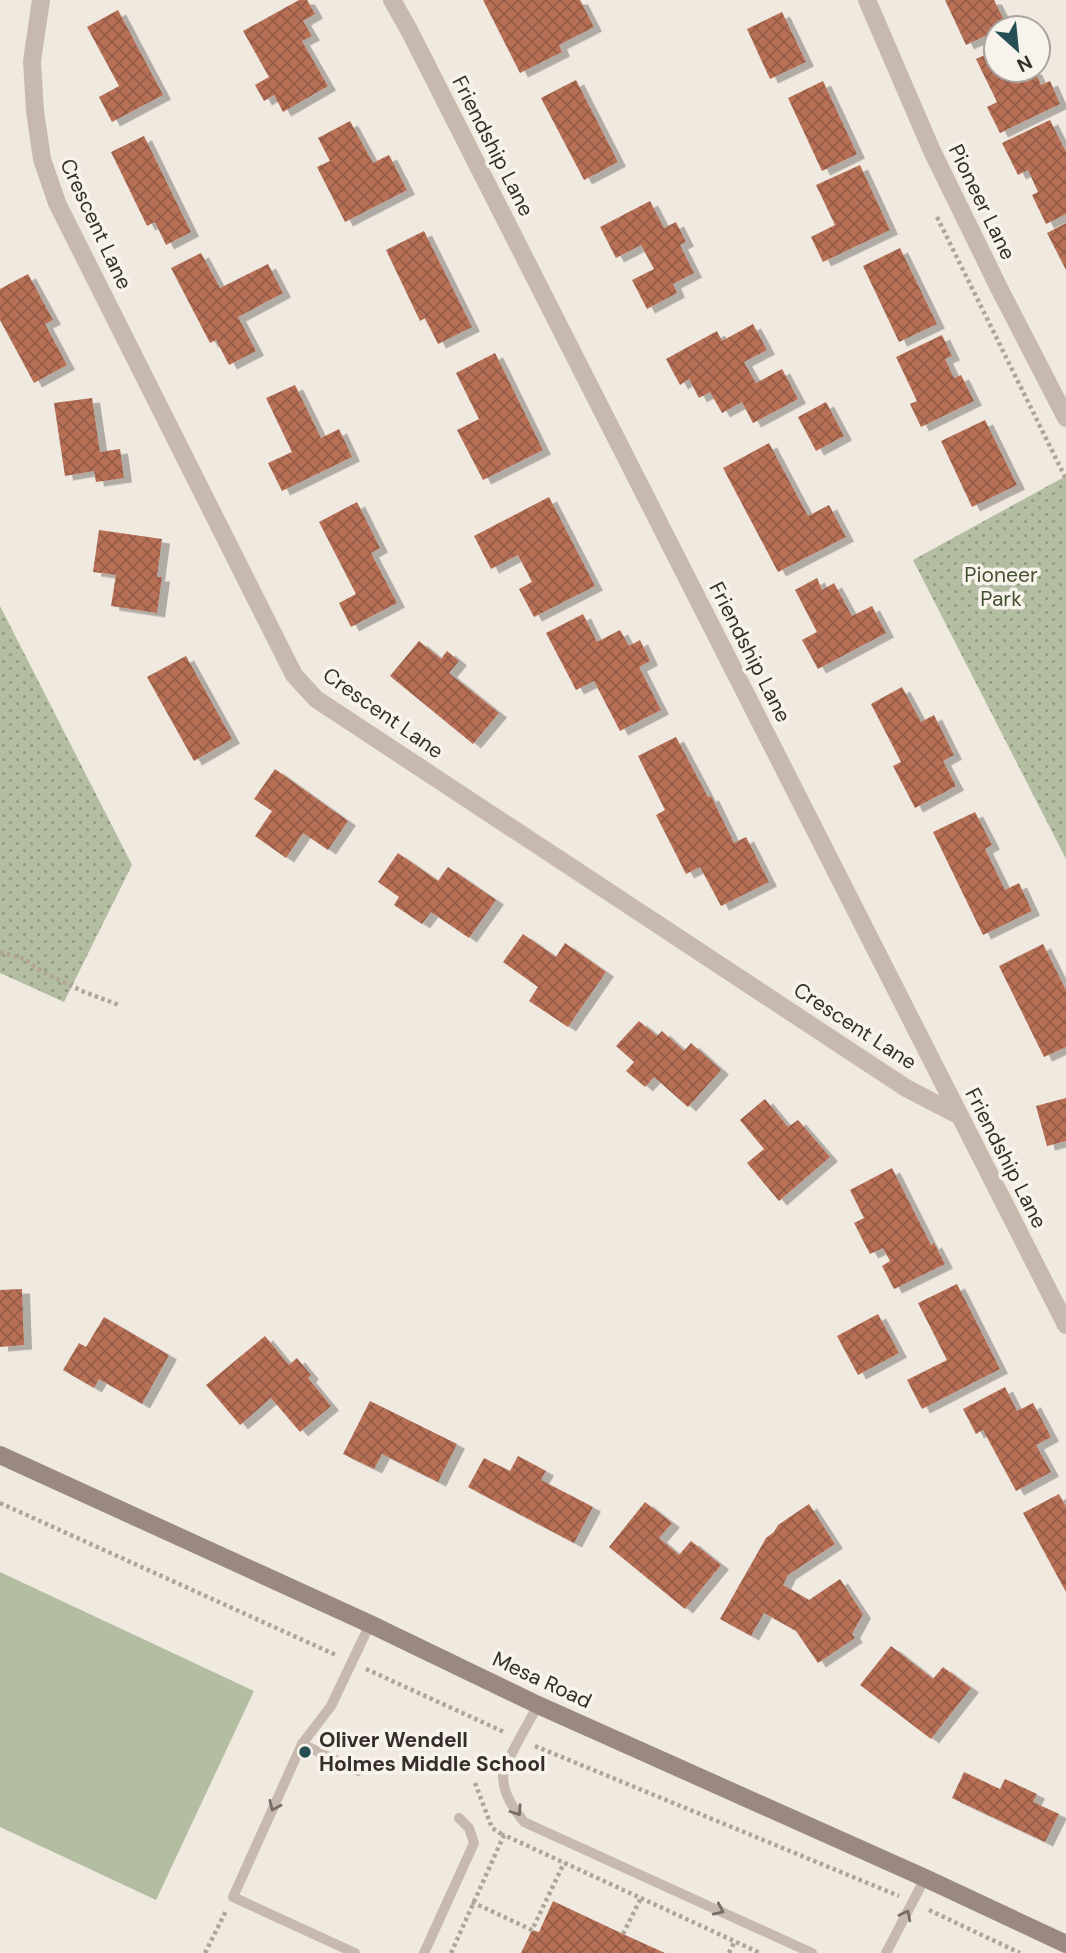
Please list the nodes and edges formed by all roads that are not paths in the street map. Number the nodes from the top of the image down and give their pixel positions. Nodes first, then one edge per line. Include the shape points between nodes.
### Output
1 (41, 0) edge
2 (392, 0) edge
3 (867, 0) edge
4 (1066, 418) edge
5 (960, 1116) junction
6 (1066, 1325) edge
7 (0, 1455) edge
8 (370, 1624) junction
9 (538, 1705) junction
10 (302, 1744) junction
11 (358, 1771) dead end
12 (459, 1818) dead end
13 (925, 1878) junction
14 (1066, 1944) edge
15 (355, 1953) edge
16 (424, 1953) edge
17 (812, 1953) edge
18 (886, 1953) edge

1 - 5 street, Crescent Lane via 32,61 35,111 41,159 57,202 294,676 316,699 906,1088
2 - 5 street, Friendship Lane
3 - 4 street, Pioneer Lane via 932,151
5 - 6 street, Friendship Lane
7 - 8 main road, Mesa Road
8 - 9 main road, Mesa Road
8 - 10 lane via 331,1706
9 - 13 main road, Mesa Road
9 -> 17 lane via 503,1774 512,1807 524,1822
10 - 11 lane
10 -> 15 lane via 233,1897
12 - 16 lane via 474,1843
13 - 14 main road, Mesa Road
18 -> 13 lane

